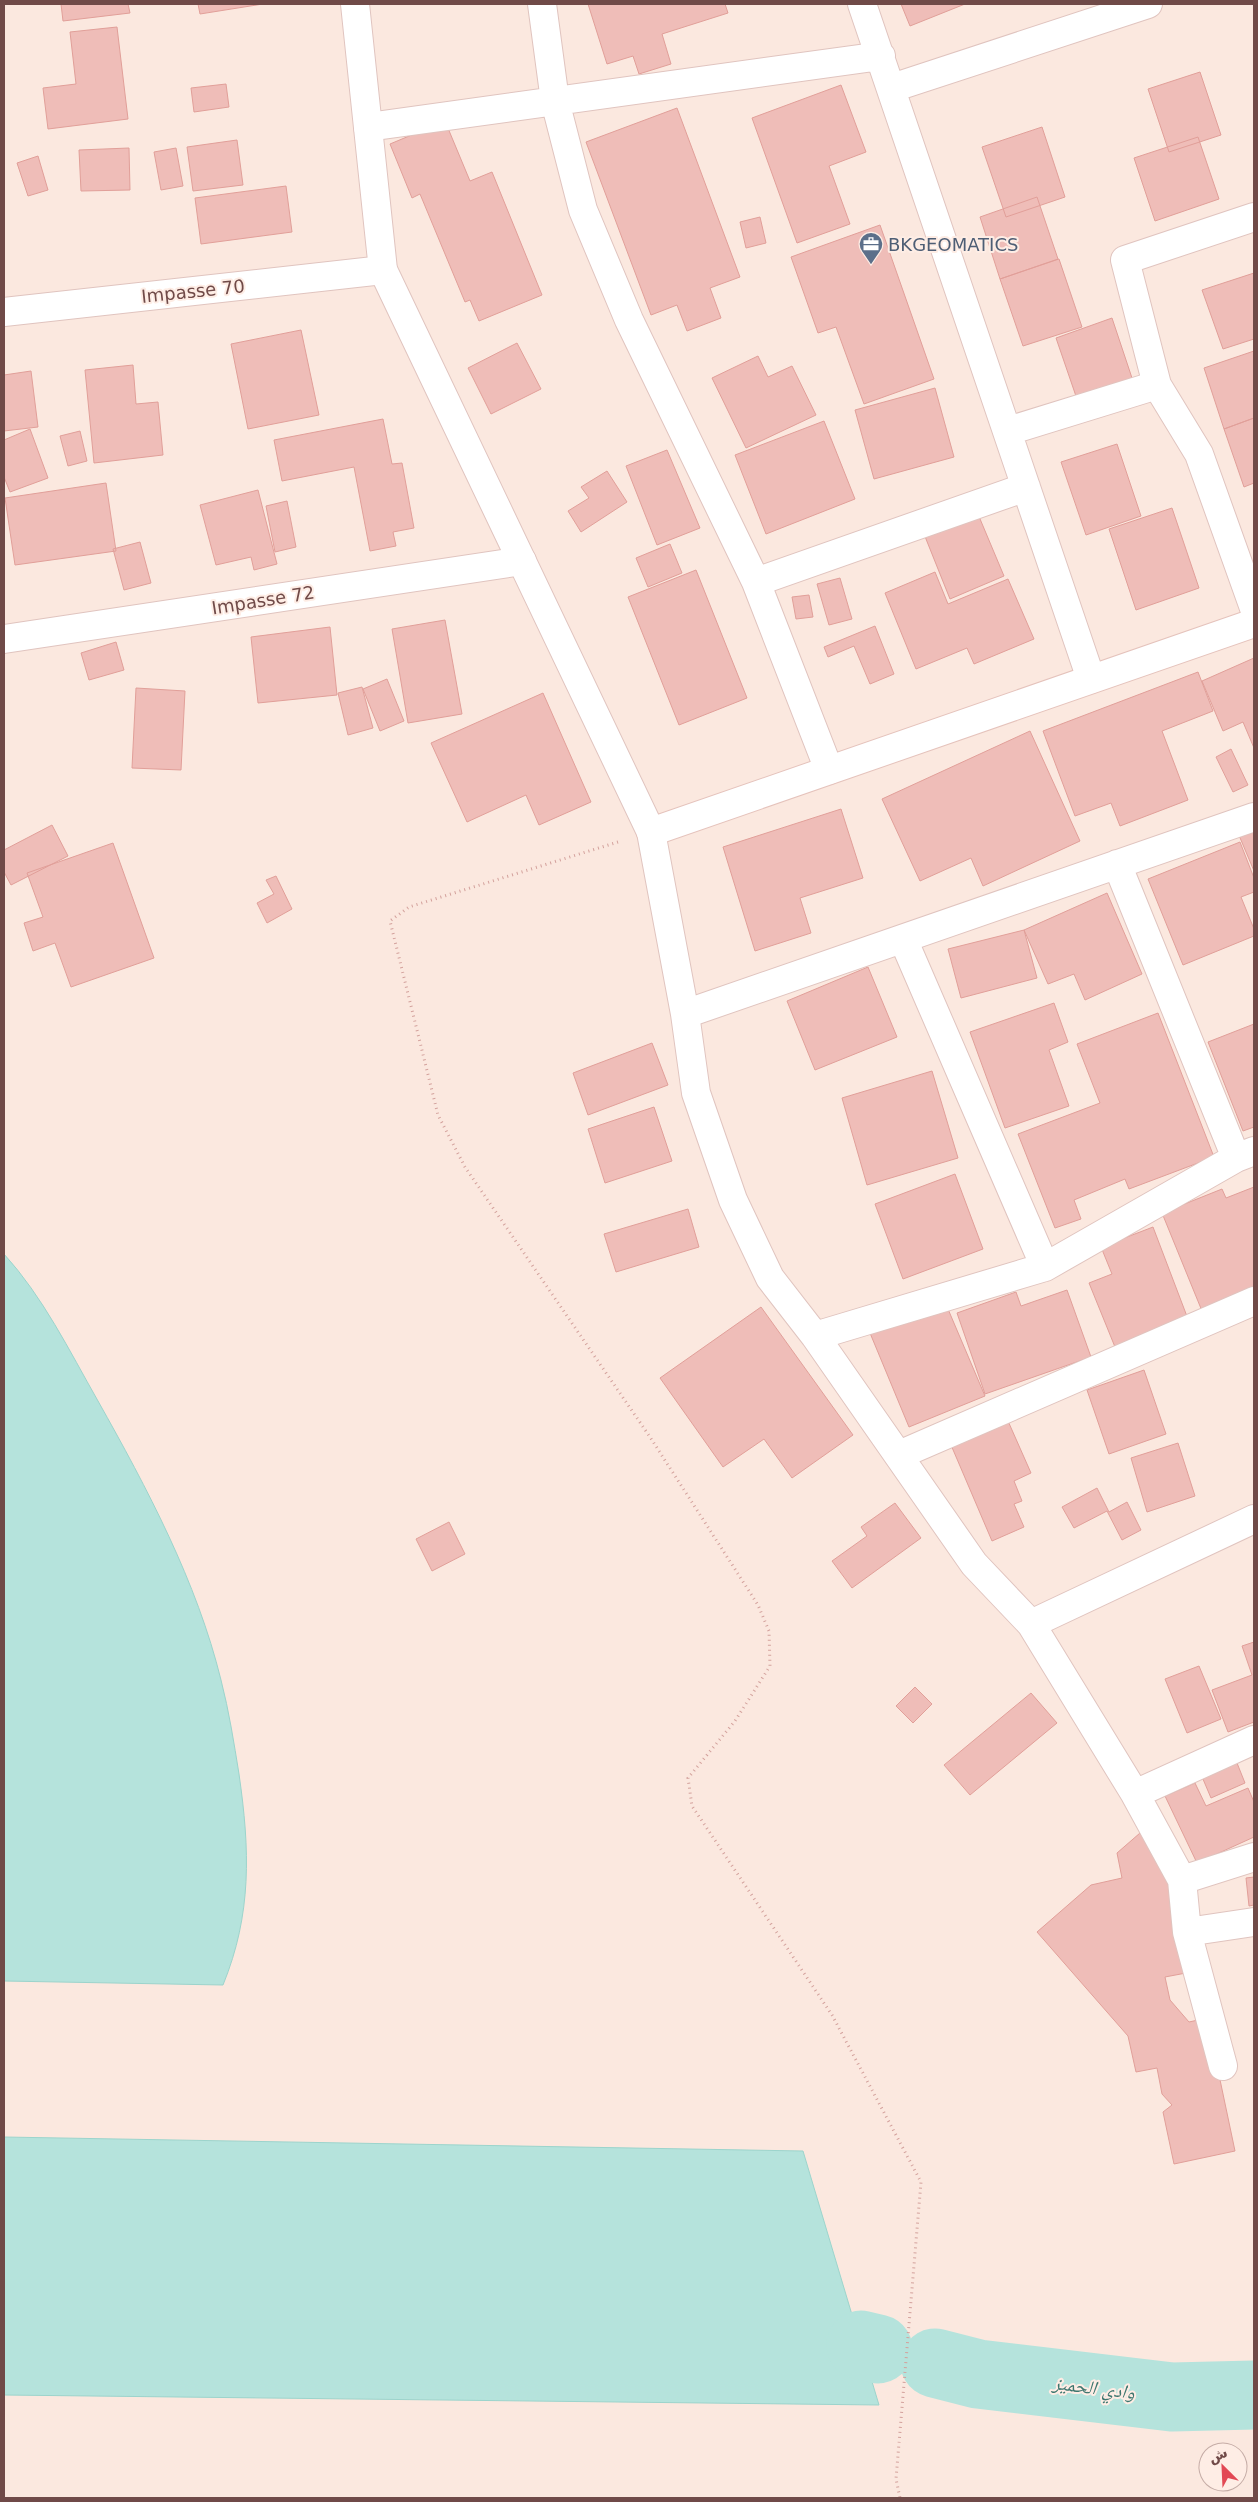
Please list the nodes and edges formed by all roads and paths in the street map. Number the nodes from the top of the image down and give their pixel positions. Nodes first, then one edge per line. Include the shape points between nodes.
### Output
1 (355, 4) edge
2 (542, 4) edge
3 (862, 4) edge
4 (1148, 4) edge
5 (881, 56) junction
6 (892, 88) junction
7 (555, 101) junction
8 (368, 127) junction
9 (1254, 217) edge
10 (383, 270) junction
11 (4, 312) edge
12 (1157, 385) junction
13 (1008, 431) junction
14 (1026, 487) junction
15 (522, 561) junction
16 (756, 582) junction
17 (1254, 608) edge
18 (1254, 623) edge
19 (4, 639) edge
20 (1091, 679) junction
21 (829, 770) junction
22 (1254, 817) edge
23 (651, 832) junction
24 (1117, 864) junction
25 (903, 939) junction
26 (685, 1014) junction
27 (1245, 1154) edge
28 (1045, 1267) junction
29 (1254, 1301) edge
30 (815, 1336) junction
31 (899, 1455) junction
32 (1254, 1519) edge
33 (1031, 1624) junction
34 (1254, 1740) edge
35 (1136, 1794) junction
36 (1254, 1857) edge
37 (1182, 1880) junction
38 (1254, 1922) edge
39 (1187, 1932) junction
40 (1223, 2066) dead end
41 (900, 2498) edge

1 - 8 street
2 - 7 street
3 - 5 street
4 - 6 street
5 - 6 street
5 - 7 street
6 - 13 street
7 - 8 street
7 - 16 street via 583,210 629,320
8 - 10 street
9 - 12 street via 1125,260
10 - 11 street, Impasse 70
10 - 15 street
12 - 13 street
12 - 17 street via 1199,454
13 - 14 street
14 - 16 street
14 - 20 street
15 - 19 street, Impasse 72
15 - 23 street
16 - 21 street
18 - 20 street
20 - 21 street
21 - 23 street
22 - 24 street
23 - 26 street
23 - 41 path via 409,908 390,921 438,1115 465,1167 650,1437 758,1605 770,1632 770,1666 735,1721 688,1778 692,1806 832,2015 921,2182 896,2479
24 - 25 street
24 - 27 street
25 - 26 street
25 - 28 street
26 - 30 street via 696,1093 733,1200 770,1278
27 - 28 street
28 - 30 street
29 - 31 street
30 - 31 street
31 - 33 street via 974,1564
32 - 33 street
33 - 35 street
34 - 35 street
35 - 37 street
36 - 37 street
37 - 39 street
38 - 39 street
39 - 40 street

